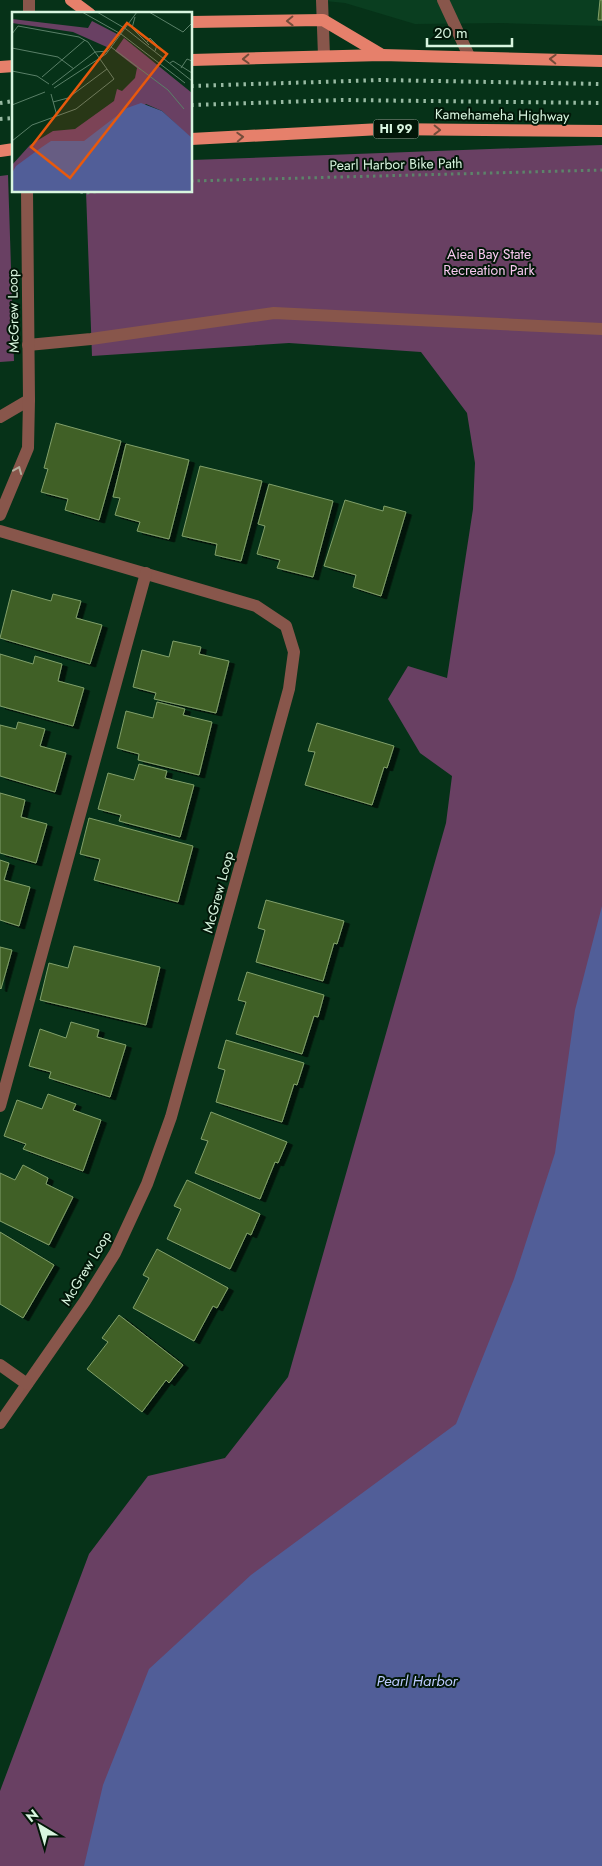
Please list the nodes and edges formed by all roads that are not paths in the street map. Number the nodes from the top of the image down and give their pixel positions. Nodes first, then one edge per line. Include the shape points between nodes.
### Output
1 (71, 0) edge
2 (322, 0) edge
3 (443, 0) edge
4 (87, 12) edge
5 (323, 20) junction
6 (192, 22) edge
7 (382, 55) junction
8 (324, 56) junction
9 (469, 56) junction
10 (192, 60) edge
11 (602, 61) edge
12 (602, 131) edge
13 (192, 139) edge
14 (27, 192) edge
15 (602, 329) edge
16 (28, 346) junction
17 (29, 400) junction
18 (0, 417) edge
19 (0, 515) edge
20 (0, 531) edge
21 (146, 573) junction
22 (0, 1106) edge
23 (0, 1365) edge
24 (27, 1384) junction
25 (0, 1423) edge

1 - 4 main road
2 - 5 street
3 - 9 street
5 -> 6 main road
5 - 7 main road
5 - 8 street
7 - 8 main road
7 - 9 main road
8 -> 10 main road
11 -> 9 main road
13 -> 12 main road, Kamehameha Highway / HI 99 via 381,129
14 - 16 street, McGrew Loop
15 - 16 street via 274,313
16 - 17 street, McGrew Loop
17 - 18 street
19 -> 17 street, McGrew Loop via 28,448
20 - 21 street, McGrew Loop
21 - 22 street
21 - 24 street, McGrew Loop via 256,606 286,626 294,652 290,680 171,1117 147,1184 115,1253
23 - 24 street
24 - 25 street, McGrew Loop

